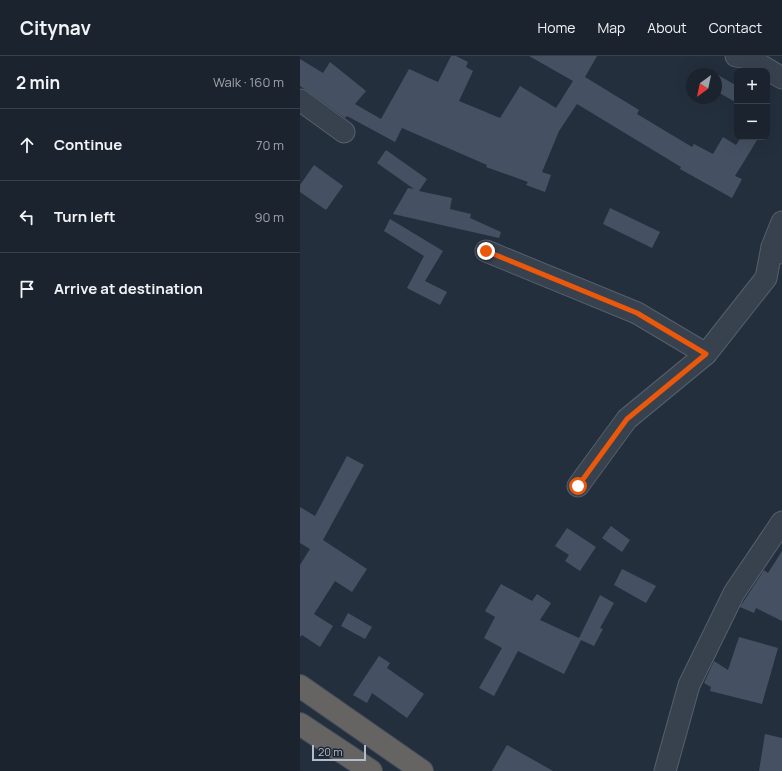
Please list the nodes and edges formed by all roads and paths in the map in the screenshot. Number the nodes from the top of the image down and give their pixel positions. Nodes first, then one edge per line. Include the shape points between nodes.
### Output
1 (736, 56) edge
2 (782, 78) edge
3 (300, 100) edge
4 (344, 132) dead end
5 (782, 222) edge
6 (777, 250) edge
7 (486, 251) dead end
8 (706, 354) junction
9 (578, 486) dead end
10 (782, 522) edge
11 (300, 686) edge
12 (300, 724) edge
13 (363, 769) edge
14 (422, 771) edge
15 (665, 771) edge

1 - 2 street via 749,58
3 - 4 street
5 - 6 street
6 - 8 street via 766,278
7 - 8 street via 637,313
8 - 9 street via 627,419
10 - 15 street via 734,593 689,685
11 - 14 highway
12 - 13 highway

